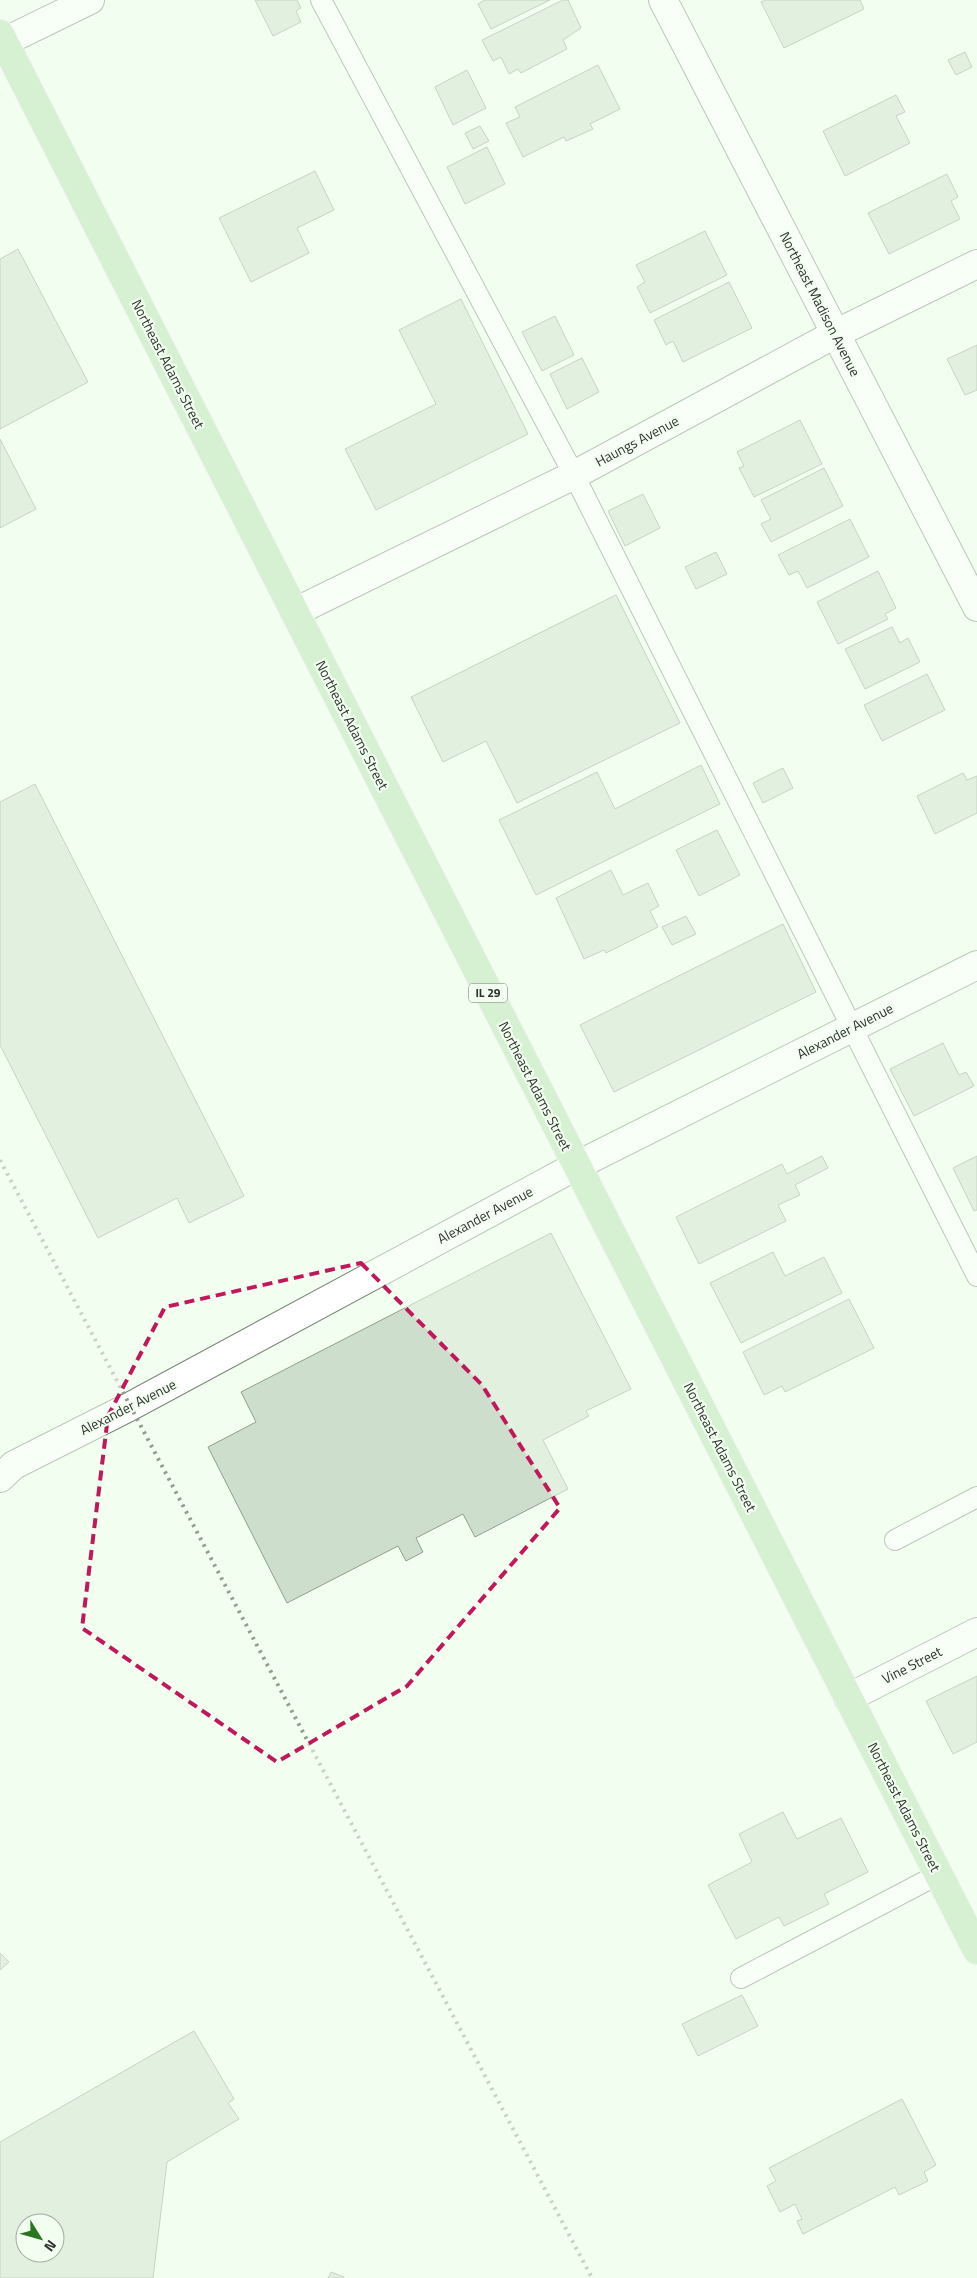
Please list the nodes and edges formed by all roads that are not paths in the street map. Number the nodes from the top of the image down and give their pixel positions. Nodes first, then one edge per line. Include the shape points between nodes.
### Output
1 (90, 0) edge
2 (322, 0) edge
3 (663, 0) edge
4 (2, 38) edge
5 (977, 264) edge
6 (835, 334) junction
7 (574, 475) junction
8 (977, 607) edge
9 (295, 612) junction
10 (977, 965) edge
11 (851, 1028) junction
12 (576, 1166) junction
13 (977, 1276) edge
14 (0, 1478) edge
15 (977, 1497) edge
16 (895, 1540) dead end
17 (977, 1632) edge
18 (848, 1698) junction
19 (939, 1874) junction
20 (977, 1950) edge
21 (741, 1978) dead end

1 - 4 street
2 - 7 lane
3 - 6 street, Northeast Madison Avenue
4 - 9 main road, Northeast Adams Street / IL 29
5 - 6 street, Haungs Avenue
6 - 7 street, Haungs Avenue
6 - 8 street, Northeast Madison Avenue
7 - 9 street, Haungs Avenue
7 - 11 lane
9 - 12 main road, Northeast Adams Street / IL 29
10 - 11 street, Alexander Avenue
11 - 12 street, Alexander Avenue
11 - 13 lane
12 - 14 street, Alexander Avenue via 131,1406 14,1465
12 - 18 main road, Northeast Adams Street / IL 29
15 - 16 lane
17 - 18 street, Vine Street
18 - 19 main road, Northeast Adams Street / IL 29
19 - 20 main road, Northeast Adams Street / IL 29
19 - 21 lane

